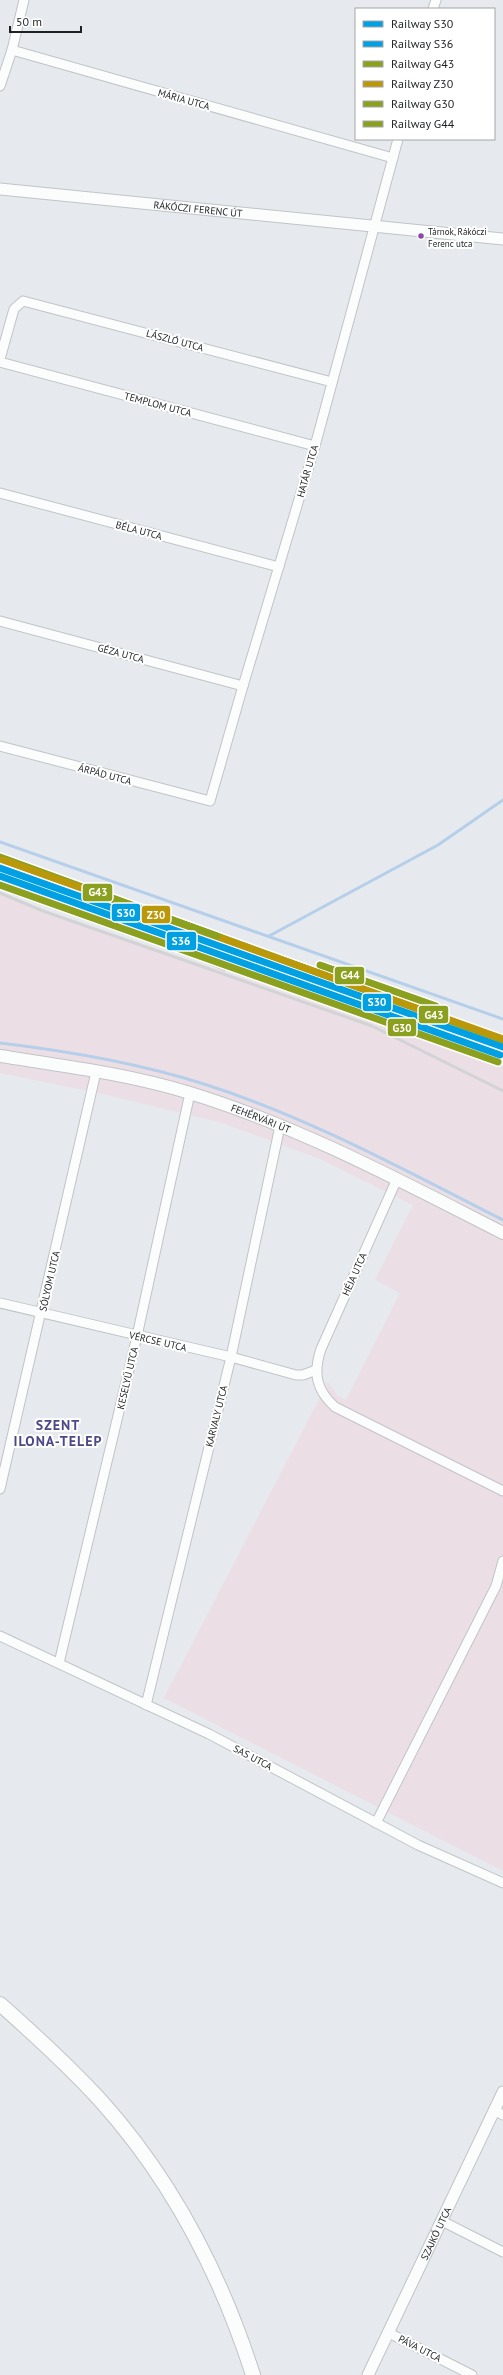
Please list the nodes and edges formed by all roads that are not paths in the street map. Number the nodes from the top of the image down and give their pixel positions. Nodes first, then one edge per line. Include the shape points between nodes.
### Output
1 (24, 0) edge
2 (12, 50) junction
3 (0, 86) edge
4 (398, 140) edge
5 (394, 158) junction
6 (0, 189) edge
7 (374, 226) junction
8 (503, 239) edge
9 (0, 361) edge
10 (332, 382) junction
11 (315, 446) junction
12 (0, 493) edge
13 (279, 567) junction
14 (0, 621) edge
15 (243, 686) junction
16 (0, 746) edge
17 (210, 801) joint
18 (0, 1056) edge
19 (96, 1072) junction
20 (190, 1093) junction
21 (280, 1126) junction
22 (397, 1179) junction
23 (503, 1233) edge
24 (0, 1303) edge
25 (42, 1313) junction
26 (137, 1336) junction
27 (231, 1357) junction
28 (316, 1370) junction
29 (0, 1489) edge
30 (503, 1491) edge
31 (503, 1561) edge
32 (0, 1636) edge
33 (60, 1663) junction
34 (146, 1705) junction
35 (376, 1823) junction
36 (503, 1883) edge
37 (0, 2004) edge
38 (503, 2092) edge
39 (499, 2113) edge
40 (442, 2221) junction
41 (503, 2252) edge
42 (389, 2333) junction
43 (253, 2375) edge
44 (368, 2375) edge
45 (472, 2375) edge

1 - 2 street
2 - 3 street
2 - 5 street, MÁRIA UTCA
4 - 5 street, HATÁR UTCA
5 - 7 street, HATÁR UTCA
6 - 7 street, RÁKÓCZI FERENC ÚT
7 - 8 street, RÁKÓCZI FERENC ÚT
7 - 10 street, HATÁR UTCA
9 - 10 street, LÁSZLÓ UTCA via 14,309 18,304 29,301
9 - 11 street, TEMPLOM UTCA
10 - 11 street, HATÁR UTCA
11 - 13 street, HATÁR UTCA
12 - 13 street, BÉLA UTCA
13 - 15 street, HATÁR UTCA
14 - 15 street, GÉZA UTCA
15 - 17 street, HATÁR UTCA
16 - 17 street, ÁRPÁD UTCA
18 - 19 main road, FEHÉRVÁRI ÚT
19 - 20 main road, FEHÉRVÁRI ÚT
19 - 25 street, SÓLYOM UTCA
20 - 21 main road, FEHÉRVÁRI ÚT
20 - 26 street, KESELYŰ UTCA
21 - 22 main road, FEHÉRVÁRI ÚT
21 - 27 street, KARVALY UTCA
22 - 23 main road, FEHÉRVÁRI ÚT
22 - 28 street, HÉJA UTCA via 320,1349
24 - 25 street, VÉRCSE UTCA
25 - 26 street, VÉRCSE UTCA
25 - 29 street, SÓLYOM UTCA
26 - 27 street, VÉRCSE UTCA
26 - 33 street, KESELYŰ UTCA
27 - 28 street, VÉRCSE UTCA via 296,1375
27 - 34 street, KARVALY UTCA
28 - 30 street via 321,1391 335,1407
31 - 35 street via 496,1586
32 - 33 street, SAS UTCA
33 - 34 street, SAS UTCA
34 - 35 street, SAS UTCA via 209,1734
35 - 36 street, SAS UTCA via 418,1846
37 - 43 main road via 63,2061 101,2102 158,2174 209,2264 230,2309
38 - 39 street, SZAJKÓ UTCA
39 - 40 street, SZAJKÓ UTCA
40 - 41 street
40 - 42 street, SZAJKÓ UTCA
42 - 44 street, SZAJKÓ UTCA
42 - 45 street, PÁVA UTCA

